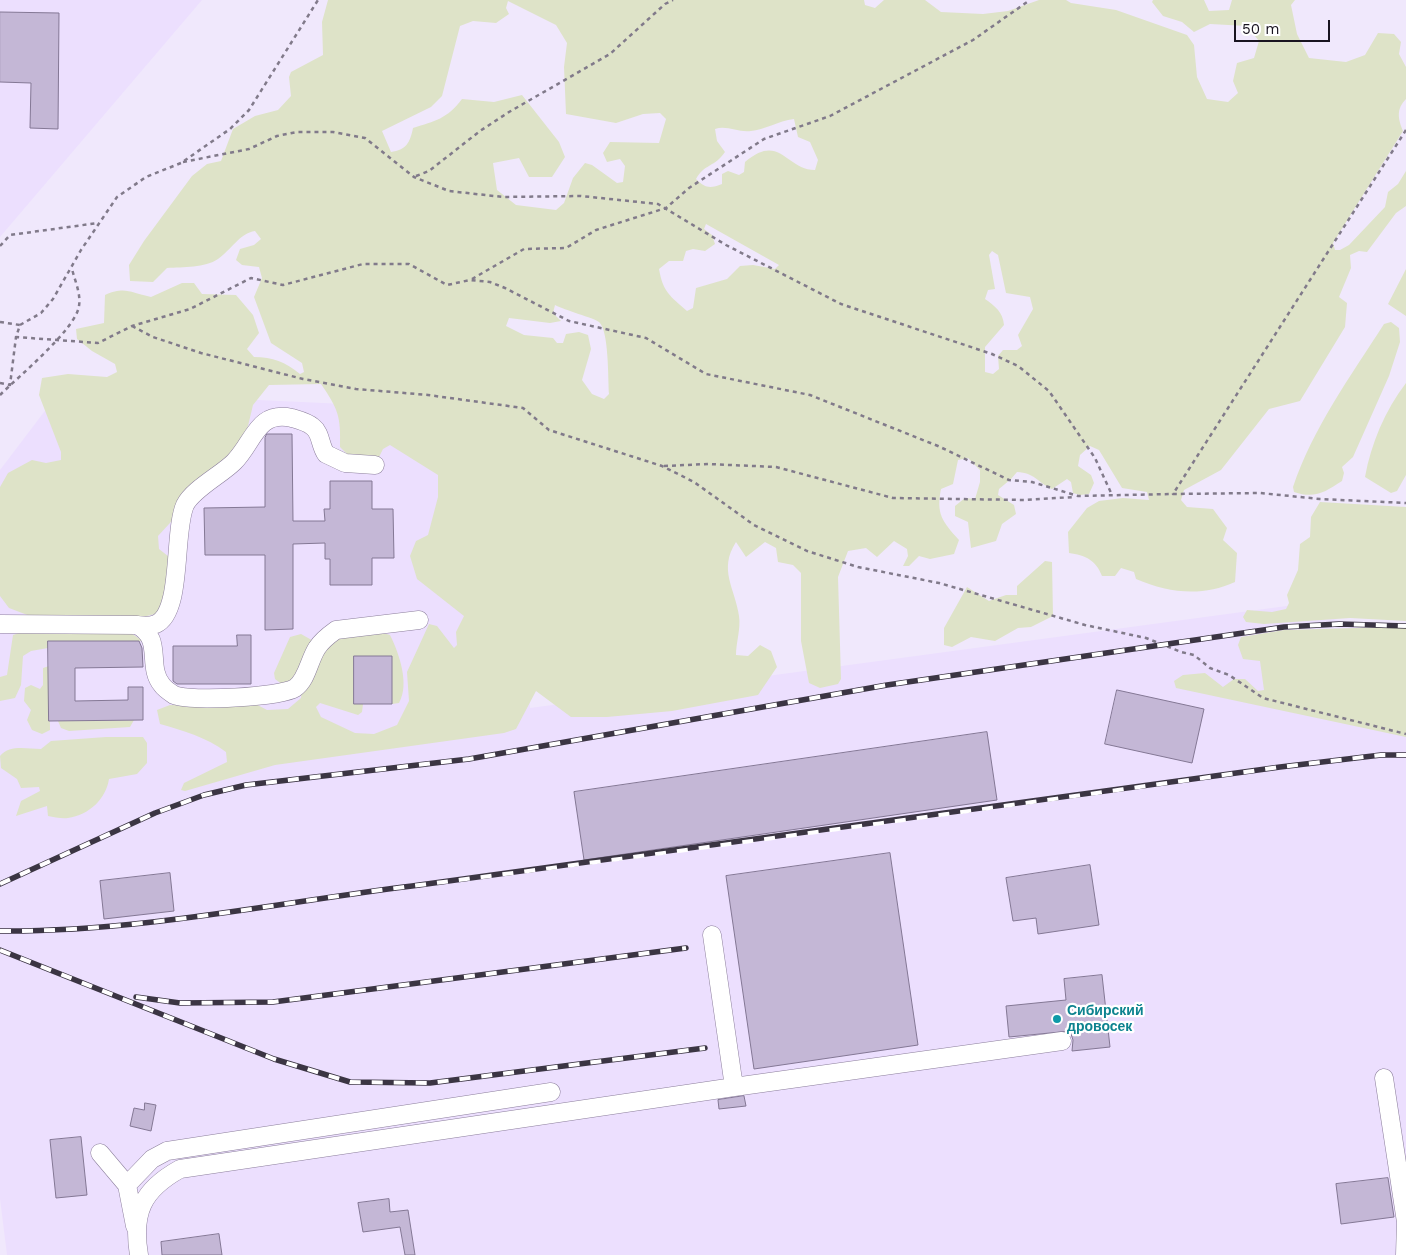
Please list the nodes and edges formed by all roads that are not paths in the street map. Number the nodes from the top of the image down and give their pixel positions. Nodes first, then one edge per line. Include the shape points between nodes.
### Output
1 (375, 465) dead end
2 (419, 620) dead end
3 (0, 624) edge
4 (154, 632) junction
5 (712, 935) dead end
6 (1062, 1041) dead end
7 (1384, 1078) dead end
8 (734, 1087) junction
9 (551, 1092) dead end
10 (100, 1153) dead end
11 (127, 1185) junction
12 (136, 1232) junction
13 (140, 1255) edge
14 (1405, 1255) edge

1 - 4 lane via 345,463 326,454 314,427 303,421 282,416 267,419 233,462 186,503 180,522 177,576 172,597
2 - 4 lane via 336,630 316,649 296,687 282,693 226,698 188,698 174,695 162,685 157,675
3 - 4 lane via 137,625
5 - 8 lane
6 - 8 lane
7 - 14 lane via 1406,1222
8 - 12 lane via 180,1169 151,1189 139,1212
9 - 11 lane via 167,1151 152,1160
10 - 11 lane
11 - 12 lane
12 - 13 lane

